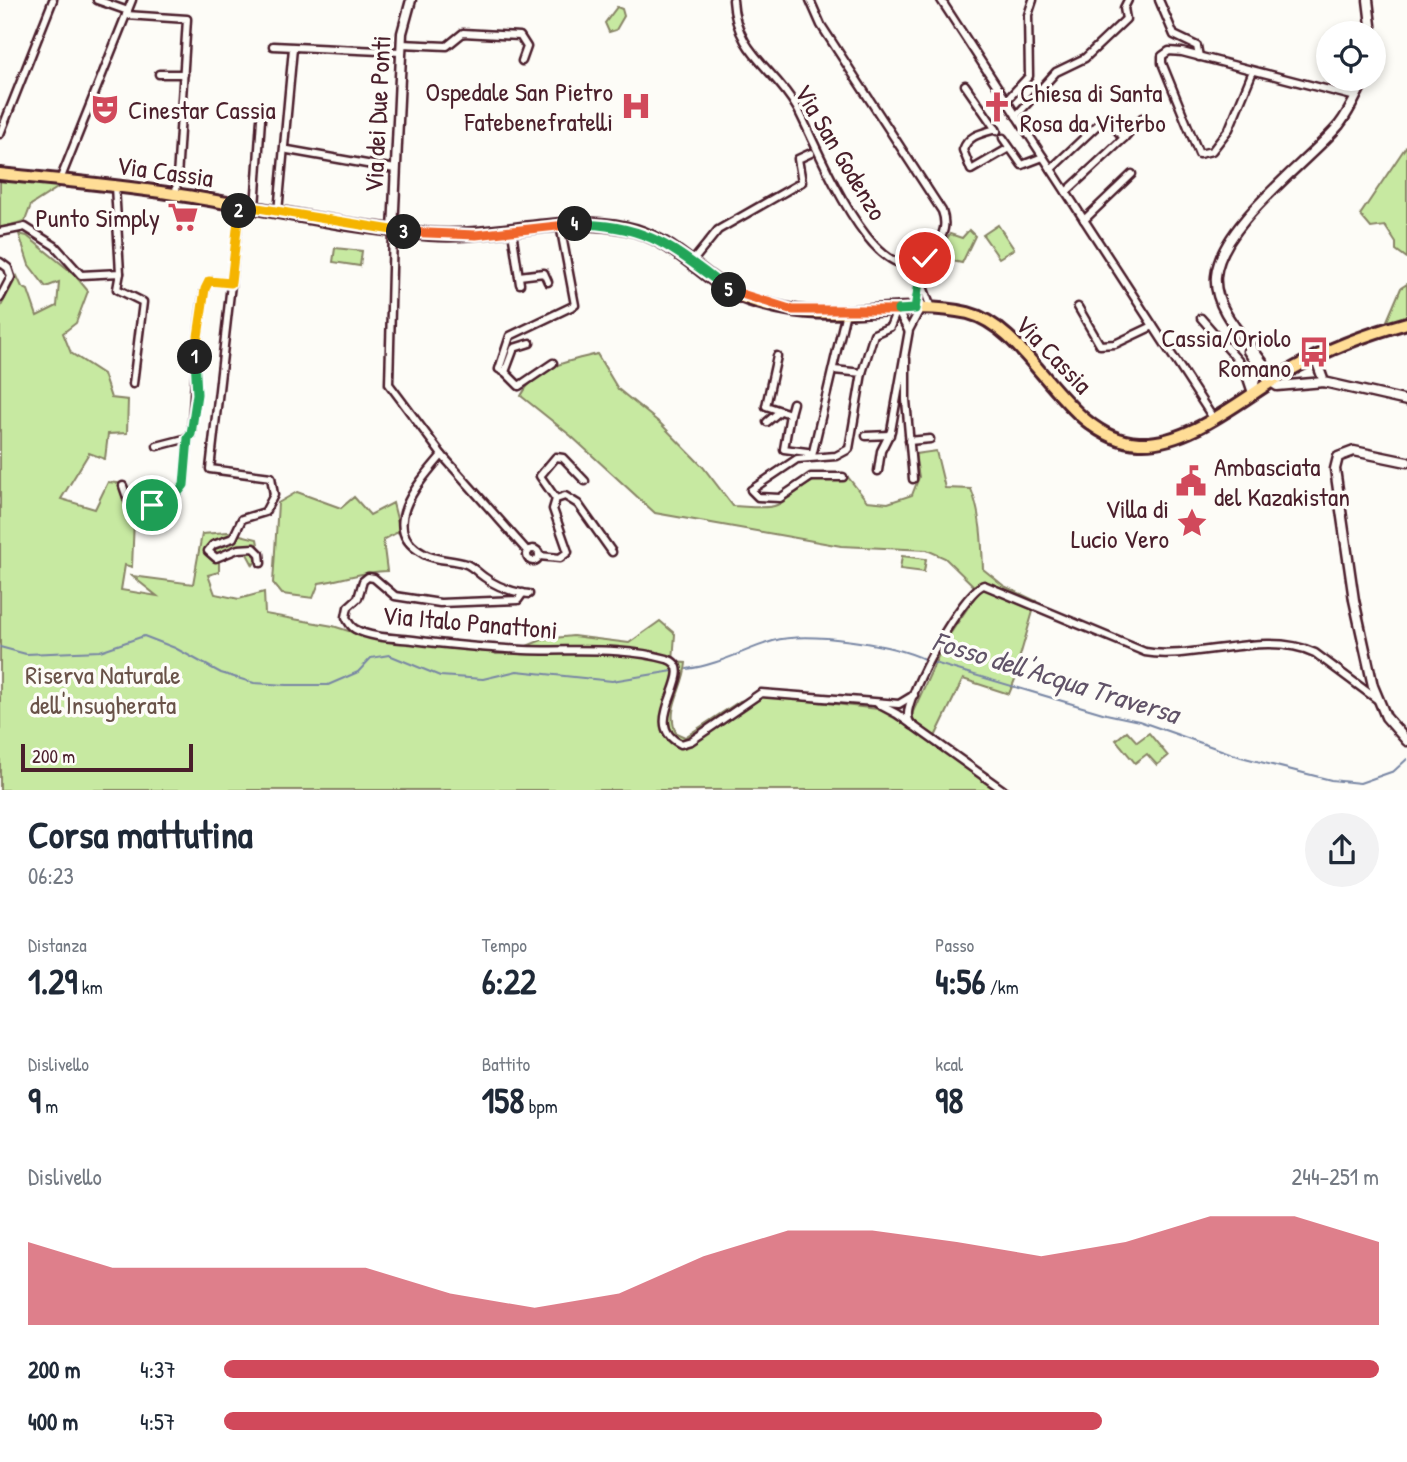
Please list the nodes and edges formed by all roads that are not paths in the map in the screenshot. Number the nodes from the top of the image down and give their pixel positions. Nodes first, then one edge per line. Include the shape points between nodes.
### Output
1 (53, 0) edge
2 (97, 0) edge
3 (132, 0) edge
4 (411, 0) edge
5 (733, 0) edge
6 (810, 0) edge
7 (941, 0) edge
8 (1033, 0) edge
9 (1128, 0) edge
10 (1159, 0) edge
11 (1368, 0) edge
12 (127, 13) junction
13 (1371, 21) edge
14 (273, 46) dead end
15 (293, 48) junction
16 (401, 48) junction
17 (1199, 57) junction
18 (522, 61) dead end
19 (1253, 71) junction
20 (159, 74) dead end
21 (184, 74) junction
22 (965, 85) dead end
23 (1359, 91) edge
24 (1356, 97) junction
25 (1006, 101) junction
26 (1016, 116) junction
27 (1142, 118) dead end
28 (261, 119) dead end
29 (999, 133) junction
30 (0, 134) edge
31 (1124, 138) junction
32 (1009, 148) junction
33 (288, 150) dead end
34 (811, 153) dead end
35 (1043, 157) junction
36 (395, 169) junction
37 (1051, 169) junction
38 (0, 174) edge
39 (1132, 174) dead end
40 (60, 180) junction
41 (115, 186) junction
42 (1066, 192) junction
43 (176, 194) junction
44 (240, 205) junction
45 (256, 208) junction
46 (278, 212) junction
47 (1084, 220) junction
48 (560, 225) junction
49 (393, 231) junction
50 (512, 231) junction
51 (0, 232) edge
52 (0, 262) edge
53 (692, 262) junction
54 (914, 262) junction
55 (120, 273) junction
56 (519, 276) junction
57 (548, 282) dead end
58 (919, 282) junction
59 (231, 283) junction
60 (520, 285) dead end
61 (0, 298) edge
62 (1078, 307) dead end
63 (922, 309) junction
64 (897, 310) junction
65 (846, 312) junction
66 (1201, 318) dead end
67 (1407, 323) edge
68 (1153, 326) junction
69 (909, 330) junction
70 (530, 343) dead end
71 (777, 356) dead end
72 (906, 357) junction
73 (1315, 357) junction
74 (553, 363) dead end
75 (1262, 367) junction
76 (834, 370) junction
77 (1290, 370) junction
78 (505, 372) junction
79 (862, 373) junction
80 (1270, 382) junction
81 (1324, 382) junction
82 (133, 384) dead end
83 (1252, 392) junction
84 (1407, 401) edge
85 (793, 403) dead end
86 (779, 412) junction
87 (790, 414) junction
88 (1213, 418) junction
89 (767, 422) dead end
90 (890, 435) junction
91 (866, 436) dead end
92 (188, 438) junction
93 (930, 439) dead end
94 (909, 441) junction
95 (157, 446) dead end
96 (442, 455) junction
97 (810, 456) junction
98 (1407, 462) edge
99 (878, 471) dead end
100 (843, 477) dead end
101 (913, 479) dead end
102 (585, 481) dead end
103 (122, 486) dead end
104 (556, 499) junction
105 (612, 552) dead end
106 (261, 563) dead end
107 (914, 695) junction
108 (1378, 700) junction
109 (877, 704) junction
110 (912, 726) junction
111 (1407, 741) edge
112 (1003, 790) edge

1 - 30 street
2 - 12 street
3 - 12 street
4 - 16 street, Via dei Due Ponti via 403,19
5 - 54 street, Via San Godenzo via 739,32 756,61 798,109 843,204 884,255
6 - 54 street, Via San Godenzo via 942,211 941,238 929,255
7 - 25 street
8 - 25 street via 1028,17 1029,76
9 - 26 street via 1126,19 1085,58 1056,72
10 - 17 street via 1174,35 1194,43
11 - 13 street
12 - 21 street via 187,19
12 - 40 street
14 - 15 street
15 - 16 street
15 - 46 street
16 - 18 street via 441,47 464,33 520,36 527,47
16 - 36 street, Via dei Due Ponti
17 - 19 street
17 - 19 street via 1167,52 1162,63 1195,148 1202,155 1212,151 1229,129
19 - 24 street
20 - 21 street
21 - 43 street
22 - 29 street
23 - 24 street
24 - 75 street via 1338,126 1278,185 1221,254 1217,295
25 - 26 street
26 - 35 street
27 - 31 street
28 - 45 street
29 - 32 street
29 - 32 street via 981,133 965,144 971,170
31 - 37 street via 1105,118
31 - 42 street
32 - 35 street via 1022,166
33 - 36 street
34 - 53 street via 798,159 802,183 718,230
35 - 37 street
36 - 49 street, Via dei Due Ponti
37 - 42 street
38 - 40 main road, Via Cassia
39 - 47 street
40 - 41 main road, Via Cassia
41 - 43 main road, Via Cassia
41 - 55 street
42 - 47 street
43 - 44 main road, Via Cassia
44 - 45 main road, Via Cassia
44 - 59 street
45 - 46 main road, Via Cassia
46 - 49 main road, Via Cassia
47 - 68 street
48 - 50 main road, Via Cassia
48 - 53 main road, Via Cassia via 637,231
48 - 78 street via 575,306 510,336 498,367
49 - 50 main road, Via Cassia via 463,236
49 - 96 street via 387,379 394,395
50 - 56 street
51 - 55 street via 24,226 55,246 81,275
52 - 61 street via 11,277
53 - 65 main road, Via Cassia via 731,292 757,301 793,310
54 - 58 street
55 - 82 street via 117,289 143,302
56 - 57 street via 544,273
56 - 60 street
58 - 63 street
58 - 63 street
59 - 92 street via 209,281 205,289 195,354 197,394
59 - 106 street via 210,469 271,477 274,495 265,512 242,519 233,538 208,551 216,558 254,548
62 - 68 street via 1100,345 1115,344
63 - 64 main road, Via Cassia
63 - 69 street
63 - 88 main road, Via Cassia via 967,313 994,325 1074,407 1122,440 1155,442
64 - 65 main road, Via Cassia
64 - 69 street
64 - 79 street via 890,327 874,334
65 - 76 street
66 - 83 street via 1243,366
67 - 73 main road, Via Cassia
68 - 88 street
69 - 72 street
70 - 78 street via 514,348
71 - 86 street via 766,406
72 - 90 street
72 - 94 street
73 - 77 main road, Via Cassia
73 - 81 street
74 - 78 street via 519,386
75 - 77 street
75 - 80 street
75 - 83 street
76 - 79 street
76 - 97 street
77 - 80 main road, Via Cassia
79 - 97 street via 849,449 836,456
80 - 81 street via 1279,387
80 - 83 main road, Via Cassia
81 - 84 street
83 - 88 main road, Via Cassia
85 - 87 street
86 - 87 street
86 - 89 street
87 - 97 street via 783,449
90 - 91 street
90 - 99 street
92 - 95 street
92 - 103 street via 184,485 170,503 130,506
93 - 94 street
94 - 101 street via 907,469
96 - 104 street via 528,552 534,549 539,556 560,558 568,550 553,509
96 - 109 street, Via Italo Panattoni via 404,507 402,523 408,539 423,553 466,564 491,582 526,594 518,600 440,603 397,596 368,577 348,607 346,617 357,630 402,639 525,650 635,653 667,659 676,664 679,676 664,720 670,736 684,744 761,693
97 - 100 street via 754,486 752,494 776,499 811,477
98 - 108 street via 1349,451 1335,467 1354,600
102 - 104 street via 563,458 556,457 540,476
104 - 105 street via 567,496 575,502
107 - 108 street via 970,593 978,586 990,585 1145,652 1166,654 1235,645 1310,650
107 - 109 street via 905,703
107 - 110 street via 908,715
108 - 111 street
109 - 110 street
110 - 112 street

